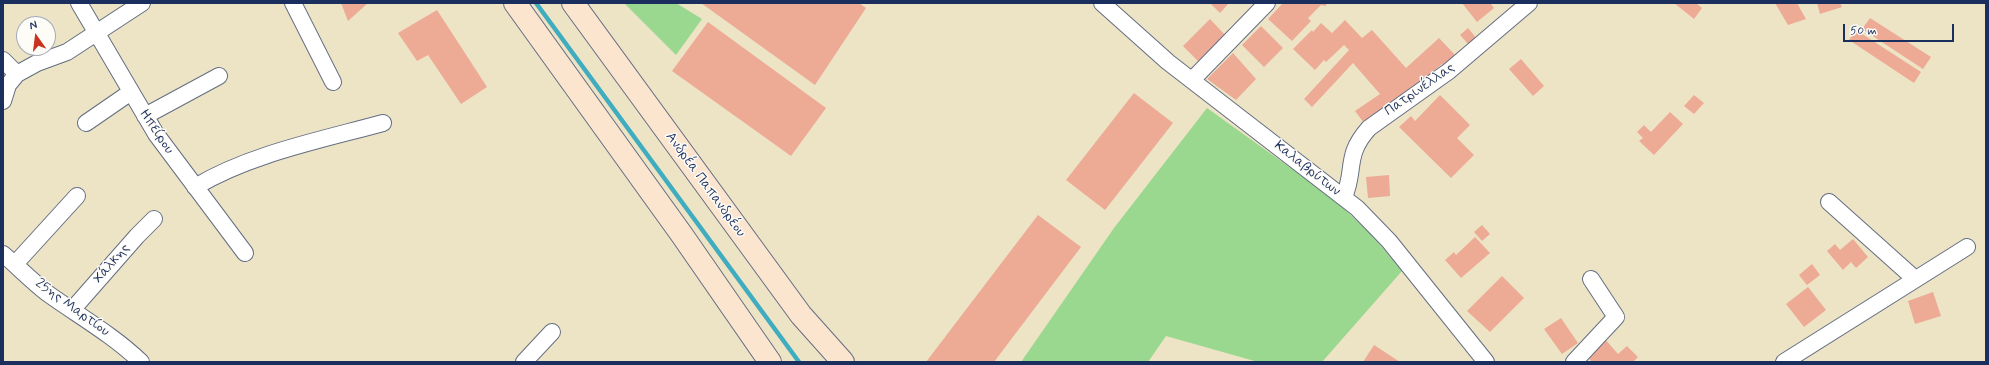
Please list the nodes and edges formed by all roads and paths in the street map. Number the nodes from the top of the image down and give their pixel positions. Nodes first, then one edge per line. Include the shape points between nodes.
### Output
1 (79, 3) edge
2 (142, 3) edge
3 (293, 3) edge
4 (515, 3) edge
5 (573, 3) edge
6 (1102, 3) edge
7 (1267, 3) edge
8 (1529, 3) edge
9 (97, 33) junction
10 (3, 60) edge
11 (17, 74) junction
12 (219, 76) dead end
13 (1192, 80) junction
14 (333, 82) dead end
15 (131, 92) junction
16 (3, 101) edge
17 (145, 116) junction
18 (86, 123) dead end
19 (383, 123) dead end
20 (195, 187) junction
21 (77, 196) dead end
22 (1344, 197) junction
23 (1828, 202) dead end
24 (154, 219) dead end
25 (1968, 247) dead end
26 (245, 253) dead end
27 (9, 259) edge
28 (1591, 279) dead end
29 (1914, 279) junction
30 (72, 310) junction
31 (552, 332) dead end
32 (141, 362) edge
33 (524, 362) edge
34 (770, 362) edge
35 (843, 362) edge
36 (1486, 362) edge
37 (1574, 362) edge
38 (1784, 362) edge

1 - 9 street, Ηπείρου
2 - 9 street
3 - 14 street
4 - 34 main road
5 - 35 main road, Ανδρέα Παπανδρέου via 787,296
6 - 13 street, Καλαβρύτων via 1139,38
7 - 13 street
8 - 22 street, Πατρινέλλας via 1449,71 1361,136 1353,152
9 - 11 street via 67,52 37,63
9 - 15 street, Ηπείρου
10 - 11 street
11 - 16 street via 11,80
12 - 17 street
13 - 22 street, Καλαβρύτων
15 - 17 street, Ηπείρου
15 - 18 street
17 - 20 street, Ηπείρου
19 - 20 street via 246,164 221,173
20 - 26 street, Ηπείρου
21 - 27 street
22 - 36 street, Καλαβρύτων via 1389,241
23 - 29 street
24 - 30 street, Χάλκης
25 - 29 street
27 - 30 street, 25ης Μαρτίου via 45,291
28 - 37 street via 1616,317
29 - 38 street
30 - 32 street, 25ης Μαρτίου via 126,348
31 - 33 street

